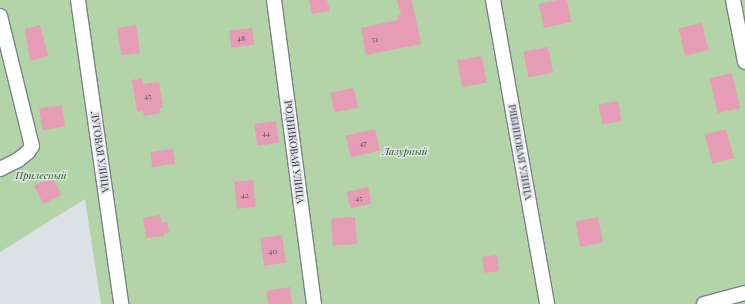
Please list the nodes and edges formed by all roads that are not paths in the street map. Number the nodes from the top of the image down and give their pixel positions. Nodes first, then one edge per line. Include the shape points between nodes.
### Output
1 (78, 0) edge
2 (274, 0) edge
3 (494, 0) edge
4 (733, 0) edge
5 (0, 16) edge
6 (745, 62) edge
7 (0, 168) edge
8 (745, 293) edge
9 (121, 304) edge
10 (314, 304) edge
11 (547, 304) edge
12 (704, 304) edge

1 - 9 street, ЛУГОВАЯ УЛИЦА
2 - 10 street, РОДНИКОВАЯ УЛИЦА
3 - 11 street, РЯБИНОВАЯ УЛИЦА
4 - 6 street
5 - 7 street via 32,146 18,160
8 - 12 street

